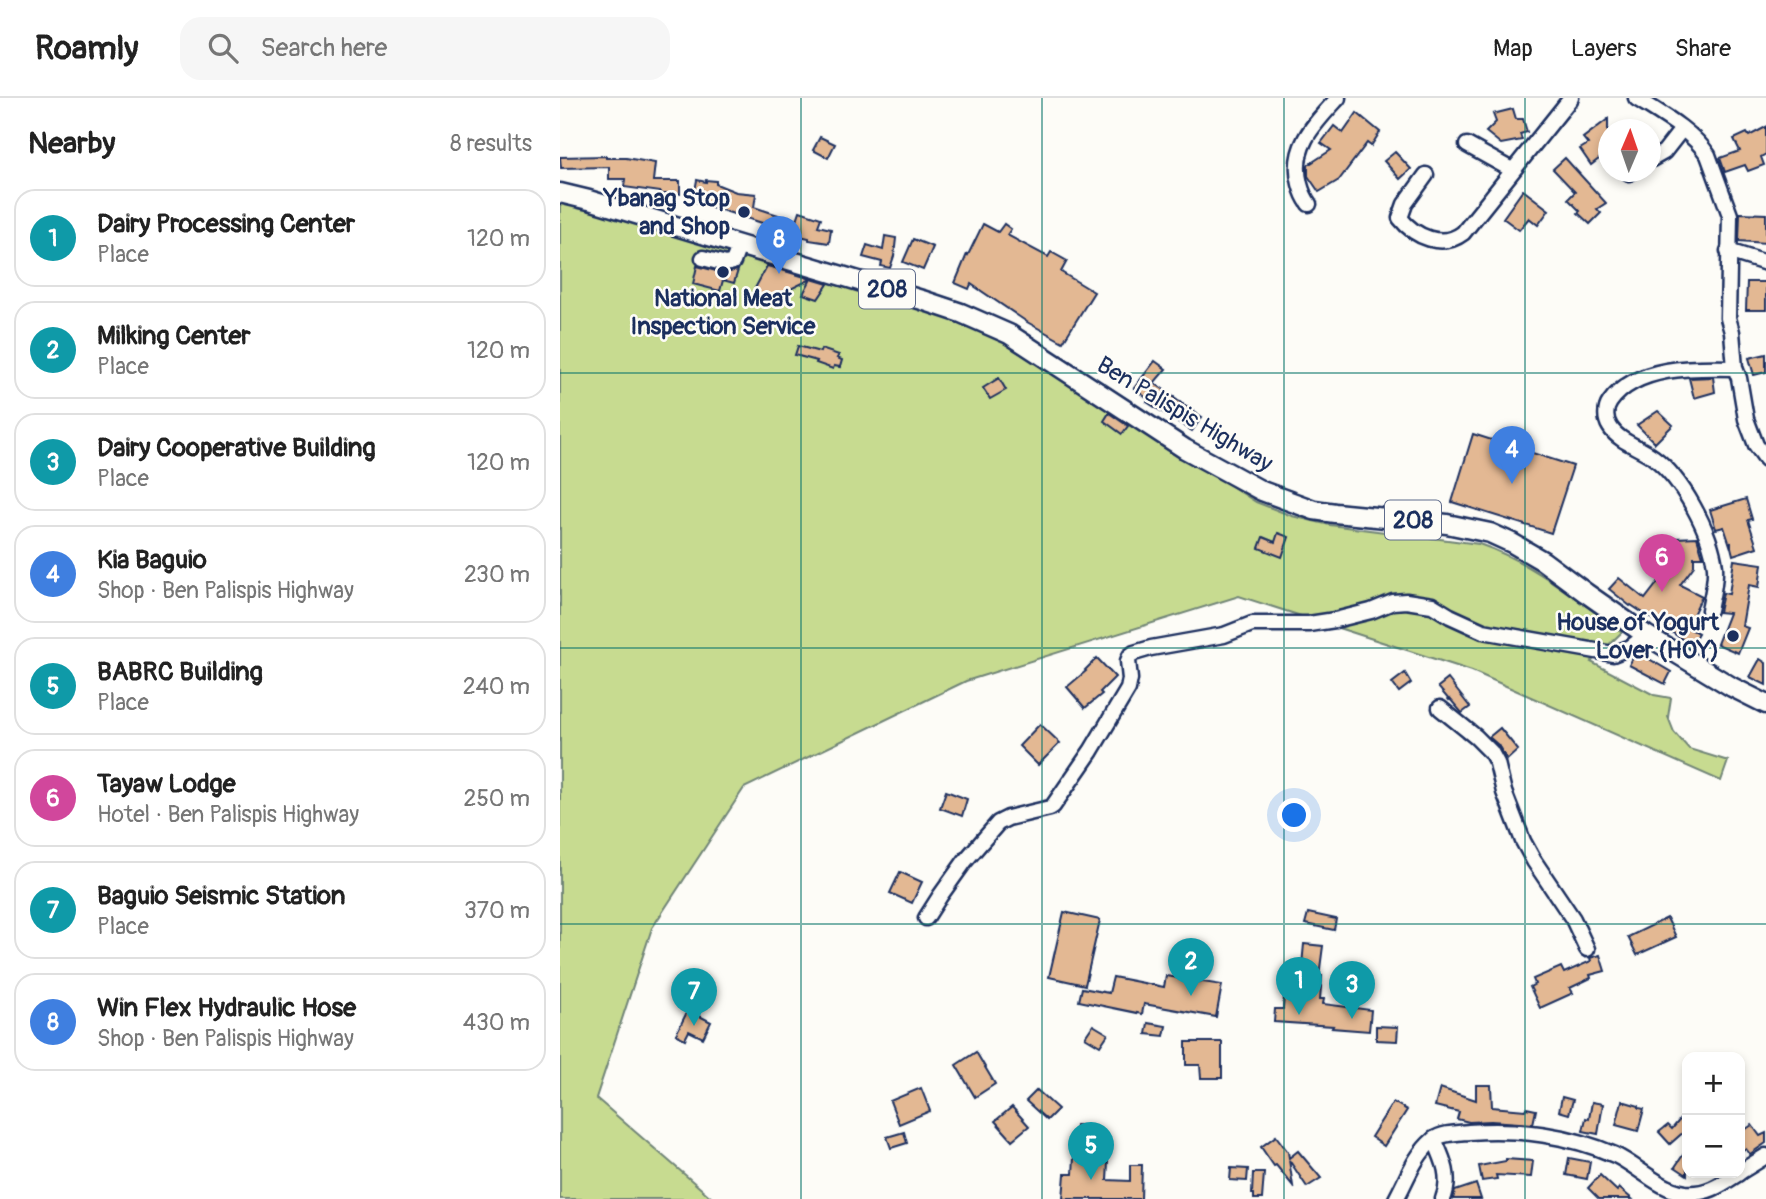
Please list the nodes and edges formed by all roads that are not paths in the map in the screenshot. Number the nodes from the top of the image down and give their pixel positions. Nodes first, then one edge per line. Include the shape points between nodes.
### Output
1 (1338, 98) edge
2 (1571, 98) edge
3 (1636, 98) edge
4 (1682, 129) junction
5 (1467, 145) dead end
6 (1661, 154) edge
7 (1512, 170) junction
8 (1426, 175) dead end
9 (560, 193) edge
10 (1309, 204) dead end
11 (739, 246) junction
12 (1728, 251) junction
13 (703, 258) dead end
14 (1766, 263) edge
15 (1735, 368) junction
16 (1764, 457) edge
17 (1709, 610) dead end
18 (1646, 635) junction
19 (1766, 704) edge
20 (1440, 708) dead end
21 (926, 918) dead end
22 (1587, 949) dead end
23 (1434, 1139) junction
24 (1766, 1156) edge
25 (1745, 1168) edge
26 (1730, 1178) edge
27 (1396, 1199) edge
28 (1443, 1199) edge

1 - 10 street via 1304,139 1299,153 1298,176
2 - 7 street
3 - 4 street
4 - 6 street
4 - 12 street via 1708,155 1730,215
5 - 7 street
7 - 8 street via 1463,233 1444,240 1410,230 1400,218
9 - 11 main road, Ben Palispis Highway / 208
11 - 13 street via 733,262
11 - 18 main road, Ben Palispis Highway / 208 via 922,300 1009,334 1185,449 1289,502 1314,510 1490,533 1543,561
12 - 14 street
12 - 15 street via 1728,318
15 - 16 street via 1746,419
15 - 17 street via 1647,376 1618,393 1606,414 1610,428 1657,459 1693,506 1715,568
18 - 19 main road, Ben Palispis Highway / 208
18 - 21 street via 1613,654 1483,631 1432,606 1406,601 1309,624 1252,624 1224,635 1134,653 1128,661 1128,689 1053,806 998,823
20 - 22 street via 1491,752 1523,841
23 - 26 street via 1479,1131 1549,1135 1608,1153 1682,1192 1713,1189
23 - 27 street
23 - 28 street via 1446,1167
24 - 25 street

